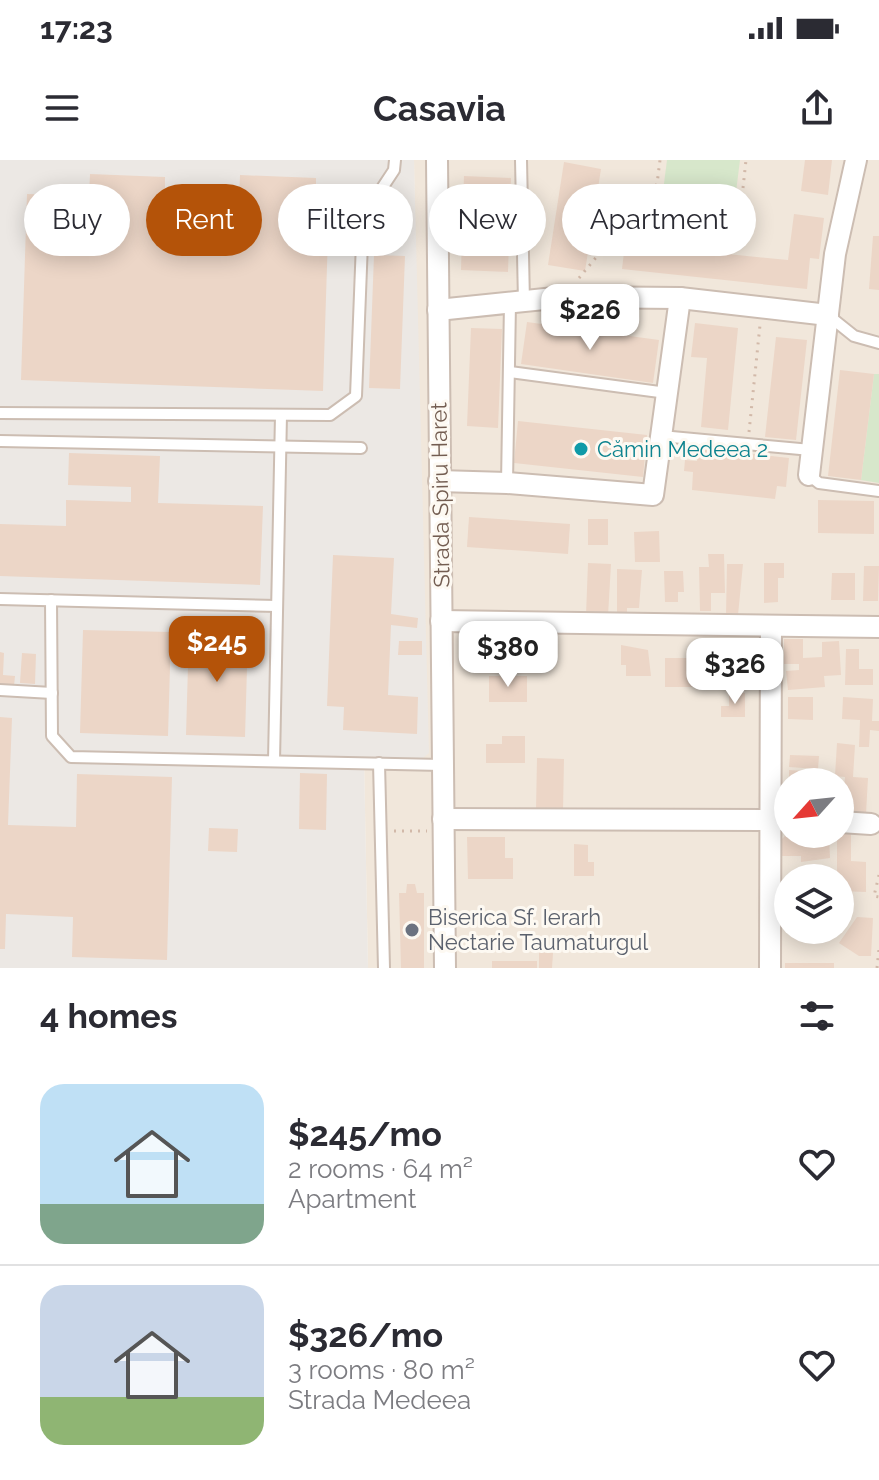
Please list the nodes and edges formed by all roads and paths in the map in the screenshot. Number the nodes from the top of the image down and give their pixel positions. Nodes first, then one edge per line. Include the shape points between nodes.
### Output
1 (395, 160) edge
2 (437, 160) edge
3 (521, 160) edge
4 (660, 160) edge
5 (746, 160) edge
6 (856, 160) edge
7 (657, 184) edge
8 (743, 184) edge
9 (598, 256) edge
10 (564, 297) junction
11 (680, 298) junction
12 (517, 302) junction
13 (762, 308) junction
14 (438, 310) junction
15 (828, 315) junction
16 (879, 343) edge
17 (510, 372) junction
18 (667, 393) junction
19 (0, 413) edge
20 (281, 415) junction
21 (661, 436) junction
22 (0, 441) edge
23 (747, 444) junction
24 (280, 447) junction
25 (361, 448) dead end
26 (811, 450) junction
27 (809, 475) joint
28 (439, 481) junction
29 (507, 483) junction
30 (879, 491) edge
31 (0, 599) edge
32 (51, 600) junction
33 (277, 606) junction
34 (441, 621) junction
35 (771, 626) junction
36 (879, 627) edge
37 (0, 690) edge
38 (52, 693) junction
39 (274, 761) junction
40 (379, 763) junction
41 (442, 765) junction
42 (777, 768) edge
43 (774, 819) edge
44 (854, 823) edge
45 (443, 824) junction
46 (871, 824) dead end
47 (380, 832) junction
48 (777, 848) edge
49 (879, 875) edge
50 (879, 897) edge
51 (879, 949) edge
52 (384, 968) edge
53 (445, 968) edge
54 (770, 968) edge
55 (877, 968) edge

1 - 20 lane via 394,170 363,217 356,396 330,415
2 - 14 street, Strada Spiru Haret
3 - 12 lane
4 - 7 path
5 - 8 path
6 - 15 street
9 - 10 path
10 - 11 street
10 - 12 street
11 - 13 street
11 - 18 street
12 - 14 street
12 - 17 lane
13 - 15 street
13 - 23 path
14 - 28 street, Strada Spiru Haret
15 - 16 lane via 854,336
15 - 26 street
17 - 18 lane
17 - 29 lane
18 - 21 street
19 - 20 lane
20 - 24 lane
21 - 23 lane
21 - 29 street via 653,495
22 - 24 lane
23 - 26 lane
24 - 25 lane
24 - 33 lane
26 - 27 street
27 - 30 lane via 819,483
28 - 29 street
28 - 34 street, Strada Spiru Haret
31 - 32 lane
32 - 33 lane
32 - 38 lane
33 - 39 lane
34 - 35 street
34 - 41 street, Strada Spiru Haret
35 - 36 street
35 - 42 street
37 - 38 lane
38 - 39 lane via 52,736 71,757
39 - 40 lane
40 - 41 lane
40 - 47 lane
41 - 45 street, Strada Spiru Haret
43 - 45 street
44 - 46 street
45 - 47 path
45 - 53 street, Strada Spiru Haret
47 - 52 lane
48 - 54 street
49 - 50 path via 874,896
51 - 55 path

